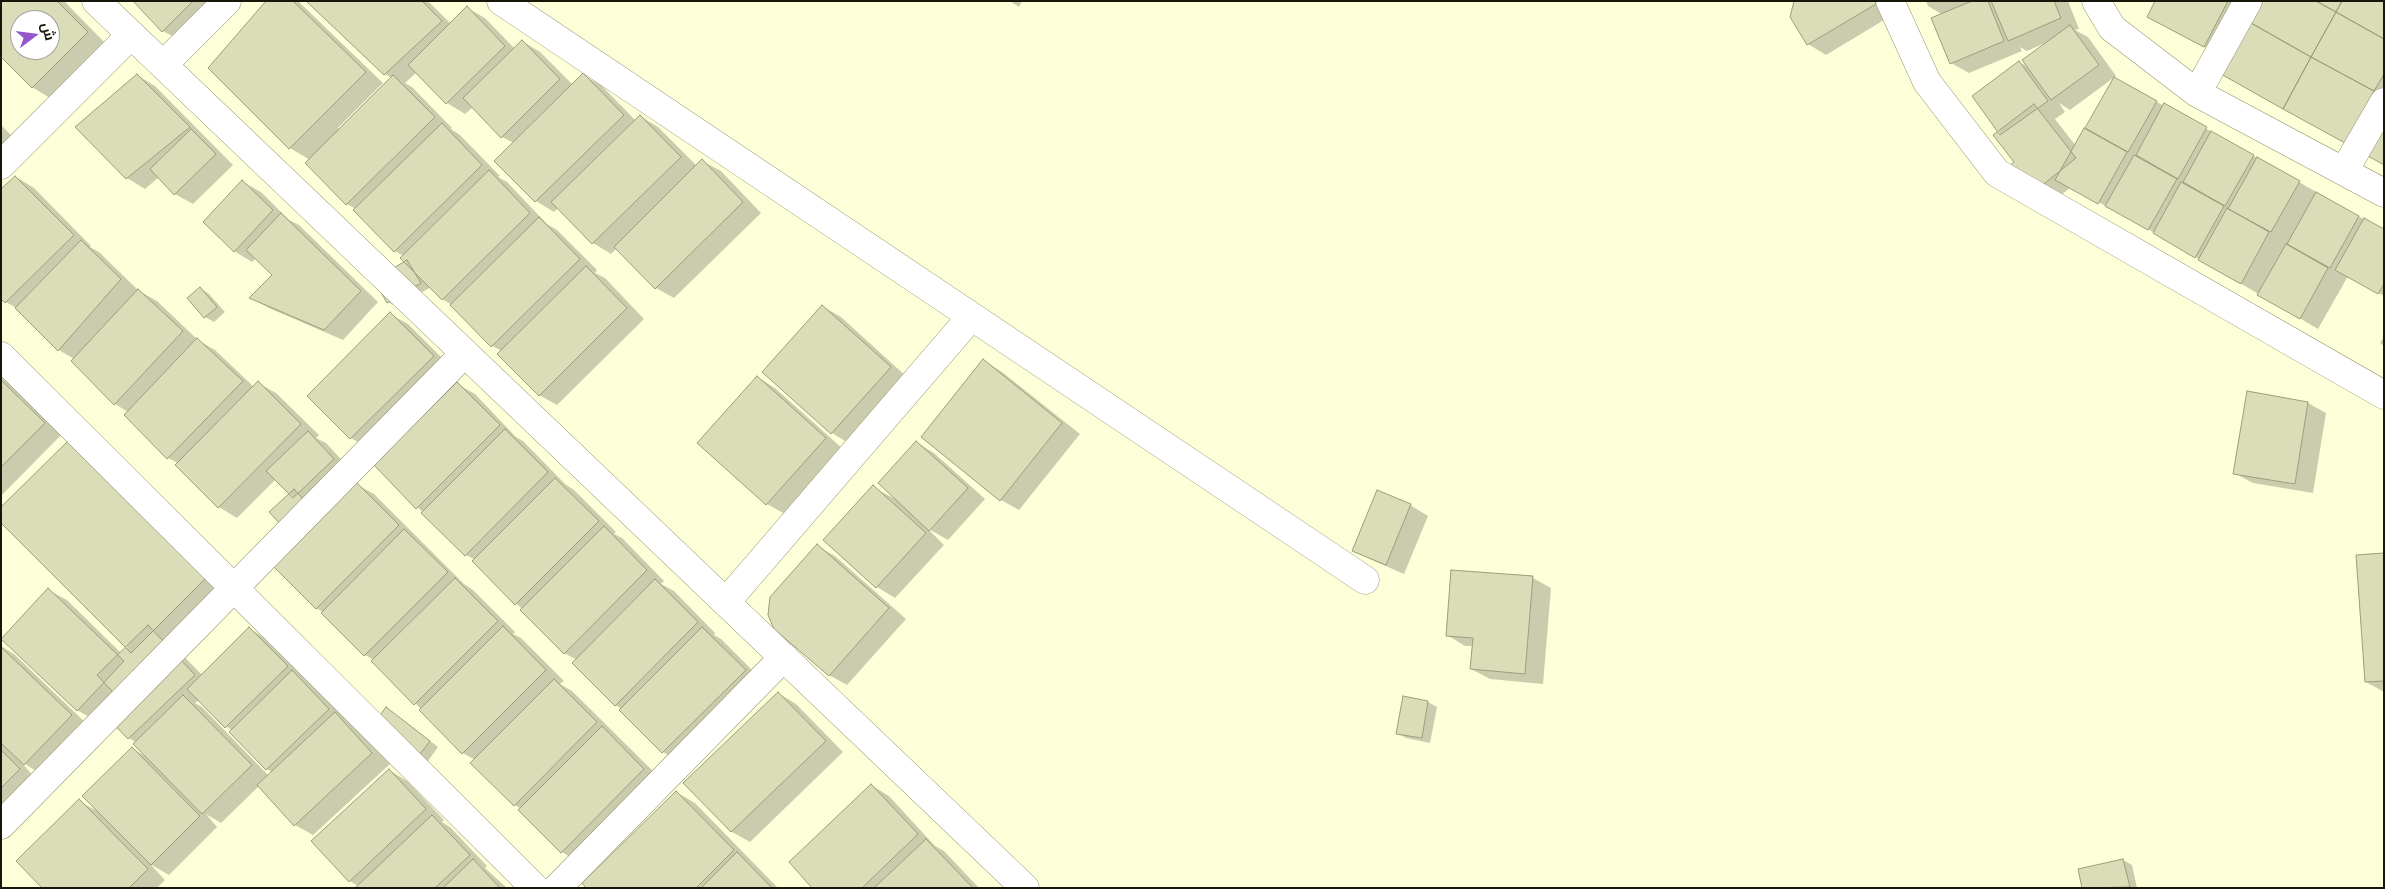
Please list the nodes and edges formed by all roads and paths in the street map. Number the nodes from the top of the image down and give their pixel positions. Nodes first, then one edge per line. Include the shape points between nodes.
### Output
1 (96, 1) edge
2 (227, 1) edge
3 (501, 1) edge
4 (1890, 1) edge
5 (2096, 1) edge
6 (2248, 1) edge
7 (131, 35) junction
8 (163, 65) junction
9 (2198, 93) junction
10 (2384, 102) edge
11 (1, 166) edge
12 (2344, 171) junction
13 (2384, 193) edge
14 (971, 316) junction
15 (465, 353) junction
16 (1, 356) edge
17 (2384, 395) edge
18 (1365, 580) dead end
19 (234, 588) junction
20 (726, 602) junction
21 (784, 657) junction
22 (1, 825) edge
23 (535, 888) edge
24 (557, 888) edge
25 (1025, 888) edge

1 - 7 street
2 - 8 street
3 - 14 street
4 - 17 street via 1927,82 1997,173
5 - 9 street via 2112,28
6 - 9 street
7 - 8 street
7 - 11 street
8 - 15 street
9 - 12 street
10 - 12 street
12 - 13 street
14 - 18 street
14 - 20 street
15 - 19 street
15 - 20 street
16 - 19 street
19 - 22 street
19 - 23 street
20 - 21 street
21 - 24 street
21 - 25 street

